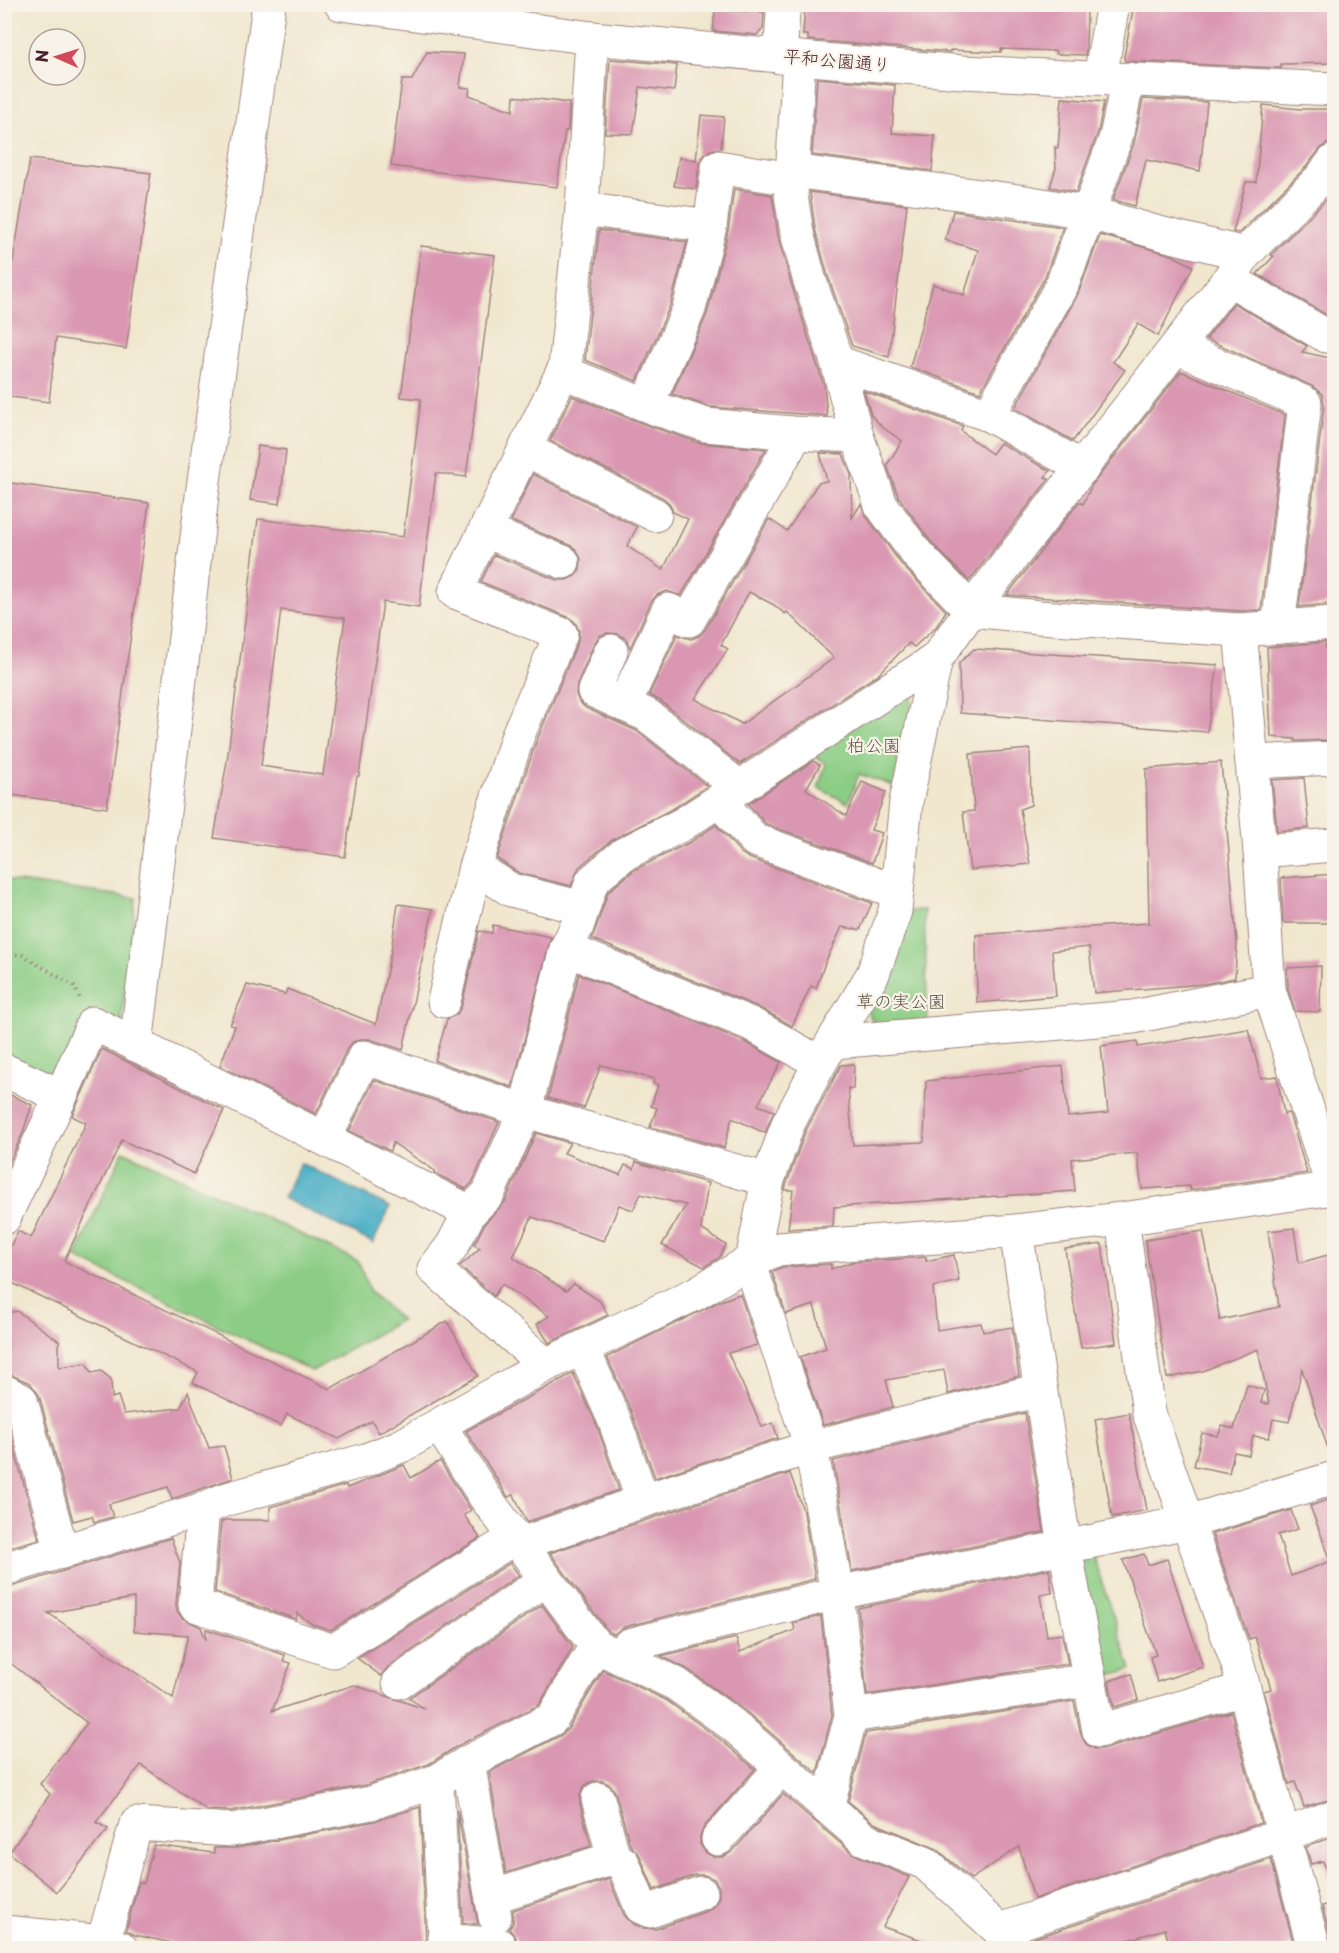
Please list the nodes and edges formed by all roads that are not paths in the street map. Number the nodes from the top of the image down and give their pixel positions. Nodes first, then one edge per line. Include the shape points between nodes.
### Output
1 (269, 4) edge
2 (341, 4) edge
3 (1113, 4) edge
4 (783, 7) edge
5 (501, 15) edge
6 (592, 38) junction
7 (789, 58) junction
8 (1114, 78) junction
9 (1335, 88) edge
10 (1335, 161) edge
11 (792, 175) junction
12 (582, 209) junction
13 (1090, 213) junction
14 (710, 226) junction
15 (1237, 267) junction
16 (1335, 337) edge
17 (1176, 346) junction
18 (837, 362) junction
19 (563, 372) junction
20 (647, 405) junction
21 (989, 415) junction
22 (792, 433) junction
23 (857, 436) junction
24 (525, 449) junction
25 (1083, 468) junction
26 (655, 515) dead end
27 (485, 531) junction
28 (563, 562) dead end
29 (971, 610) junction
30 (1335, 623) edge
31 (1278, 627) junction
32 (1240, 630) junction
33 (611, 651) dead end
34 (936, 658) junction
35 (624, 705) junction
36 (1335, 758) edge
37 (1252, 762) junction
38 (729, 794) junction
39 (1335, 845) edge
40 (1260, 851) junction
41 (475, 867) junction
42 (897, 892) junction
43 (583, 908) junction
44 (566, 949) junction
45 (1269, 990) junction
46 (444, 1001) dead end
47 (136, 1045) junction
48 (826, 1053) junction
49 (4, 1070) edge
50 (61, 1096) junction
51 (525, 1111) junction
52 (325, 1138) junction
53 (768, 1180) junction
54 (1334, 1189) edge
55 (470, 1212) junction
56 (4, 1218) edge
57 (1122, 1219) junction
58 (1016, 1231) junction
59 (752, 1260) junction
60 (583, 1349) junction
61 (546, 1365) junction
62 (1040, 1390) junction
63 (4, 1391) edge
64 (440, 1426) junction
65 (811, 1447) junction
66 (1335, 1478) edge
67 (643, 1501) junction
68 (203, 1509) junction
69 (1188, 1522) junction
70 (519, 1540) junction
71 (1065, 1546) junction
72 (62, 1552) junction
73 (4, 1569) edge
74 (546, 1579) junction
75 (837, 1593) junction
76 (608, 1652) junction
77 (1089, 1680) junction
78 (399, 1682) dead end
79 (1244, 1689) junction
80 (851, 1716) junction
81 (468, 1762) junction
82 (782, 1768) junction
83 (437, 1781) junction
84 (598, 1798) dead end
85 (827, 1808) junction
86 (1335, 1816) edge
87 (1284, 1835) junction
88 (718, 1839) dead end
89 (614, 1858) junction
90 (701, 1893) dead end
91 (492, 1897) junction
92 (4, 1932) edge
93 (1008, 1940) edge
94 (112, 1945) edge
95 (499, 1947) edge
96 (1314, 1948) edge

1 - 47 street via 202,496
2 - 5 street, 平和公園通り
3 - 8 street
4 - 7 street
5 - 6 street, 平和公園通り
6 - 7 street, 平和公園通り
6 - 12 street
7 - 8 street, 平和公園通り via 962,72
7 - 11 street
8 - 9 street, 平和公園通り
8 - 13 street via 1116,137
10 - 15 street
11 - 13 street
11 - 14 street via 718,167
11 - 18 street via 797,233
12 - 14 street
12 - 19 street
13 - 15 street via 1159,233
13 - 21 street via 1062,285
14 - 20 street via 689,309
15 - 16 street via 1326,336
15 - 17 street
17 - 25 street
17 - 31 street via 1305,403
18 - 21 street
18 - 23 street
19 - 20 street
19 - 24 street
20 - 22 street via 706,425
21 - 25 street
22 - 23 street
22 - 35 street via 790,445 689,620 668,610
23 - 29 street via 881,505 917,554
24 - 26 street
24 - 27 street
25 - 29 street
27 - 28 street
27 - 41 street via 455,592 561,634 518,735
29 - 32 street
29 - 34 street
30 - 31 street
31 - 32 street
32 - 37 street
33 - 35 street via 594,691
34 - 38 street
34 - 42 street via 906,802
35 - 38 street via 647,715
36 - 37 street
37 - 40 street
38 - 42 street via 755,840
38 - 43 street via 683,824 624,854 592,881
39 - 40 street
40 - 45 street
41 - 43 street via 511,890
41 - 46 street
42 - 48 street via 895,911 873,974
43 - 44 street
44 - 48 street
44 - 51 street
45 - 48 street via 1133,1017
45 - 54 street
47 - 50 street via 93,1023
47 - 52 street
48 - 53 street via 788,1124
49 - 50 street
50 - 56 street
51 - 52 street via 364,1057
51 - 53 street
51 - 55 street via 488,1194
52 - 55 street
53 - 59 street
54 - 57 street
55 - 61 street via 434,1269
57 - 58 street
57 - 69 street via 1149,1413
58 - 59 street via 778,1249
58 - 62 street
59 - 60 street via 695,1294
59 - 65 street via 754,1277
60 - 61 street
60 - 67 street via 614,1419
61 - 64 street
62 - 65 street
62 - 71 street
63 - 72 street via 21,1400
64 - 68 street via 366,1460
64 - 70 street via 485,1497
65 - 67 street
65 - 75 street
66 - 69 street
67 - 70 street
68 - 70 street via 195,1605 333,1651
68 - 72 street
69 - 71 street
69 - 79 street
70 - 74 street
71 - 75 street
71 - 77 street
72 - 73 street
74 - 76 street
74 - 78 street
75 - 76 street
75 - 80 street
76 - 81 street via 552,1719
76 - 82 street via 676,1684 733,1725
77 - 79 street via 1099,1731
77 - 80 street
79 - 87 street
80 - 85 street
81 - 83 street
81 - 91 street
82 - 85 street
82 - 88 street
83 - 94 street via 371,1803 232,1830 136,1824
83 - 95 street via 445,1940
84 - 89 street
85 - 93 street via 864,1839 925,1863
86 - 87 street
87 - 93 street
87 - 96 street
89 - 90 street via 623,1863 641,1907 650,1911
89 - 91 street
91 - 95 street
92 - 94 street

